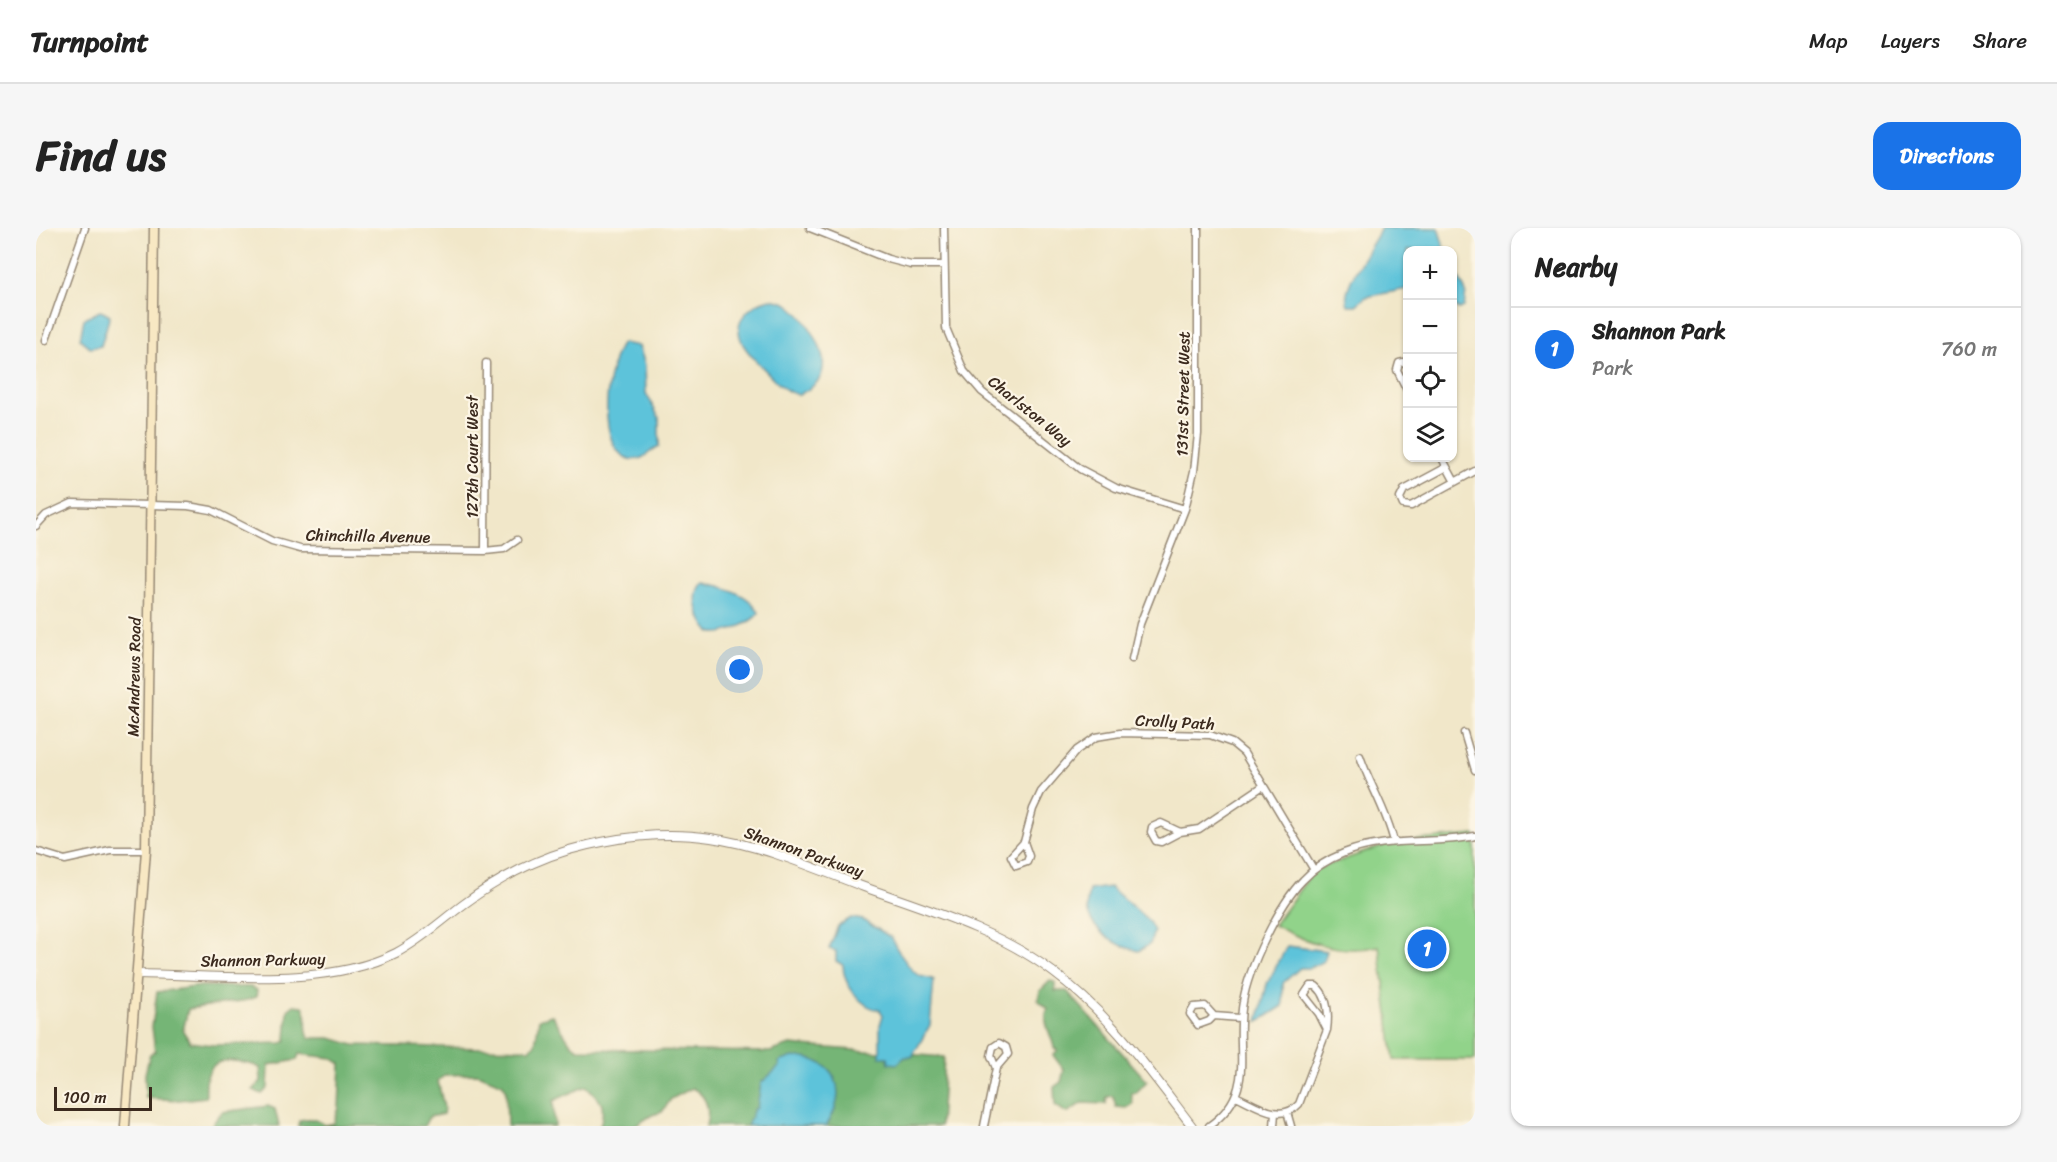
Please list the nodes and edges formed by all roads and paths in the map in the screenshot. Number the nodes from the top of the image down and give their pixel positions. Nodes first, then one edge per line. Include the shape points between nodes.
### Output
1 (85, 228) edge
2 (154, 228) edge
3 (810, 228) edge
4 (944, 228) edge
5 (1198, 228) edge
6 (943, 265) junction
7 (46, 340) dead end
8 (1403, 362) edge
9 (486, 363) dead end
10 (1403, 383) edge
11 (1444, 462) edge
12 (1447, 467) junction
13 (1475, 471) edge
14 (1455, 482) junction
15 (151, 505) junction
16 (1185, 509) junction
17 (36, 526) edge
18 (517, 540) dead end
19 (485, 551) junction
20 (1132, 659) dead end
21 (1464, 733) dead end
22 (1360, 756) dead end
23 (1475, 770) edge
24 (1263, 786) junction
25 (1180, 832) dead end
26 (1475, 836) edge
27 (1394, 842) junction
28 (1024, 843) dead end
29 (146, 850) junction
30 (36, 851) edge
31 (1314, 870) junction
32 (138, 974) junction
33 (1214, 1016) dead end
34 (1240, 1018) junction
35 (1326, 1030) junction
36 (996, 1068) dead end
37 (1236, 1096) junction
38 (1287, 1112) junction
39 (1275, 1113) junction
40 (125, 1126) edge
41 (984, 1126) edge
42 (1192, 1126) edge
43 (1209, 1126) edge
44 (1274, 1126) edge
45 (1291, 1126) edge

1 - 7 street
2 - 15 main road, McAndrews Road
3 - 6 street via 888,260
4 - 6 street, Charlston Way
5 - 16 street, 131st Street West via 1198,434
6 - 16 street, Charlston Way via 946,328 964,371 982,392 1080,470 1116,488
8 - 10 street via 1397,370
9 - 19 street, 127th Court West
11 - 12 street
12 - 14 street
12 - 14 street via 1404,489 1401,502 1412,506
13 - 14 street
15 - 17 street, Chinchilla Avenue via 72,503 46,515
15 - 19 street, Chinchilla Avenue via 211,510 272,541 300,549
15 - 29 main road, McAndrews Road
16 - 20 street, 131st Street West via 1140,624
18 - 19 street, Chinchilla Avenue via 504,549
21 - 23 street
22 - 27 street via 1388,817
24 - 25 street via 1205,826
24 - 28 street, Crolly Path via 1244,753 1218,736 1104,735 1077,750 1041,792
24 - 31 street, Crolly Path
26 - 27 street
27 - 31 street via 1346,852
29 - 30 street via 110,850 65,860
29 - 32 main road, McAndrews Road
31 - 34 street via 1285,903 1254,964
32 - 40 main road, McAndrews Road
32 - 42 street, Shannon Parkway via 303,976 342,972 399,952 493,884 568,850 661,835 708,838 754,846 971,926 1009,944 1051,970 1089,1001 1124,1036
33 - 34 street
34 - 37 street via 1242,1072
35 - 35 street via 1325,998 1316,986 1310,987 1304,995
35 - 38 street via 1299,1104
36 - 41 street
37 - 39 street
37 - 43 street
38 - 39 street
38 - 45 street
39 - 44 street

